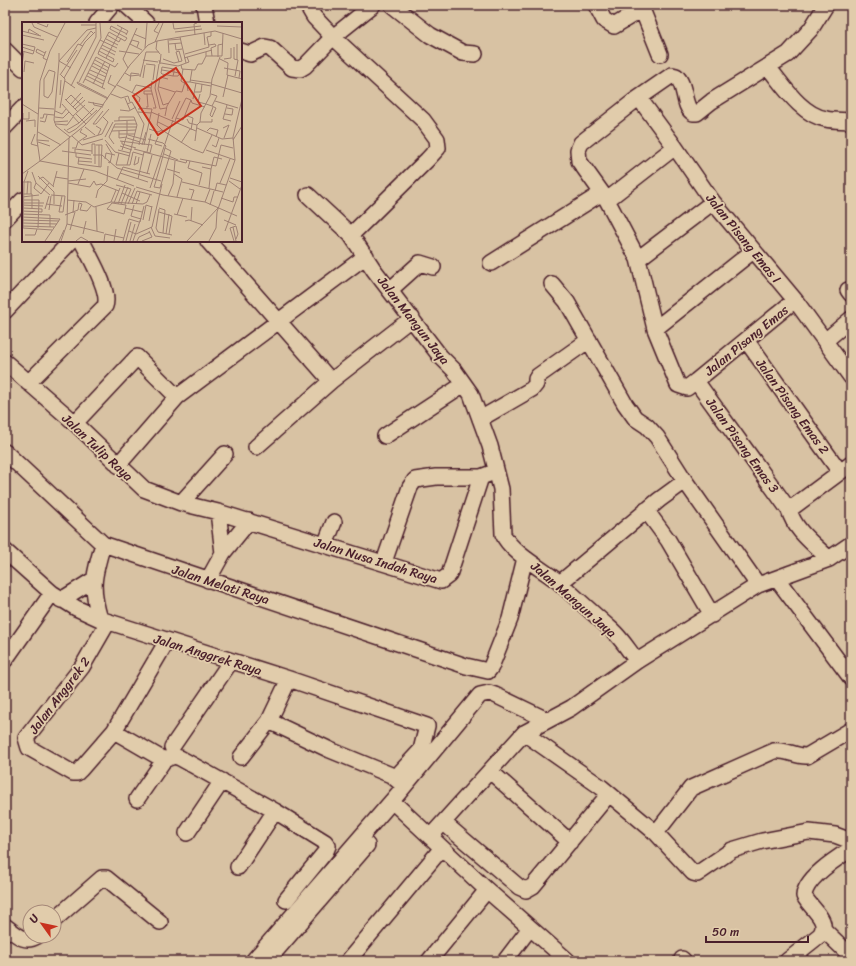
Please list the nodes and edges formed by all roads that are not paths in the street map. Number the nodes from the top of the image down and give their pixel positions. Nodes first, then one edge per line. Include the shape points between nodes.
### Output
1 (112, 5) edge
2 (126, 5) edge
3 (204, 5) edge
4 (307, 5) edge
5 (373, 5) edge
6 (392, 5) edge
7 (596, 5) edge
8 (826, 5) edge
9 (645, 7) edge
10 (98, 22) edge
11 (145, 22) edge
12 (207, 22) edge
13 (333, 37) junction
14 (5, 50) edge
15 (242, 51) edge
16 (475, 54) dead end
17 (660, 54) dead end
18 (22, 67) edge
19 (768, 67) junction
20 (638, 98) junction
21 (22, 109) edge
22 (851, 121) edge
23 (5, 127) edge
24 (675, 147) junction
25 (308, 195) dead end
26 (605, 197) junction
27 (22, 201) edge
28 (713, 202) junction
29 (5, 219) edge
30 (351, 235) junction
31 (70, 242) edge
32 (82, 242) edge
33 (209, 242) edge
34 (753, 251) junction
35 (366, 256) junction
36 (638, 259) junction
37 (491, 263) dead end
38 (433, 267) dead end
39 (552, 284) dead end
40 (390, 290) junction
41 (795, 300) junction
42 (5, 311) edge
43 (412, 318) junction
44 (851, 319) edge
45 (280, 322) junction
46 (655, 329) junction
47 (589, 340) junction
48 (746, 340) junction
49 (825, 341) junction
50 (5, 362) edge
51 (851, 378) edge
52 (330, 380) junction
53 (696, 380) junction
54 (28, 383) junction
55 (464, 384) junction
56 (177, 398) junction
57 (480, 419) junction
58 (75, 423) junction
59 (385, 436) dead end
60 (256, 447) dead end
61 (5, 452) edge
62 (224, 454) dead end
63 (118, 465) junction
64 (845, 468) edge
65 (496, 472) junction
66 (481, 477) junction
67 (685, 481) junction
68 (181, 503) junction
69 (211, 510) junction
70 (646, 510) junction
71 (789, 510) junction
72 (248, 521) junction
73 (334, 522) dead end
74 (103, 544) junction
75 (851, 544) edge
76 (325, 545) junction
77 (223, 553) junction
78 (6, 555) edge
79 (525, 558) junction
80 (829, 559) junction
81 (384, 562) junction
82 (776, 579) junction
83 (93, 580) junction
84 (208, 580) junction
85 (560, 584) junction
86 (758, 585) junction
87 (56, 597) junction
88 (712, 615) junction
89 (104, 620) junction
90 (167, 641) junction
91 (5, 660) edge
92 (231, 661) junction
93 (637, 662) junction
94 (851, 678) edge
95 (289, 679) junction
96 (548, 720) junction
97 (269, 721) junction
98 (851, 730) edge
99 (114, 731) junction
100 (524, 733) junction
101 (168, 753) junction
102 (241, 757) dead end
103 (490, 771) junction
104 (222, 781) junction
105 (400, 783) junction
106 (609, 794) junction
107 (137, 799) dead end
108 (396, 805) junction
109 (275, 811) junction
110 (444, 823) junction
111 (188, 833) dead end
112 (656, 833) junction
113 (430, 837) junction
114 (570, 842) junction
115 (851, 842) edge
116 (442, 848) junction
117 (851, 849) edge
118 (238, 867) dead end
119 (487, 890) junction
120 (286, 900) dead end
121 (62, 913) edge
122 (160, 922) dead end
123 (5, 926) edge
124 (530, 928) junction
125 (824, 930) junction
126 (22, 939) edge
127 (851, 956) edge
128 (253, 961) edge
129 (267, 961) edge
130 (348, 961) edge
131 (429, 961) edge
132 (505, 961) edge
133 (568, 961) edge
134 (788, 961) edge

1 - 10 street
2 - 11 street
3 - 12 street
4 - 13 street via 314,17
5 - 13 street
6 - 16 street via 430,34 462,53
7 - 9 street via 604,20 614,26
8 - 19 street via 800,42 788,54
9 - 17 street
13 - 15 street via 298,70 292,68 270,48 265,47 250,54
13 - 30 street via 423,120 437,139 438,148
14 - 18 street
19 - 20 street via 695,114 689,110 682,84 676,76 672,75
19 - 22 street via 800,104 814,114 826,119
20 - 24 street, Jalan Pisang Emas I
20 - 26 street via 581,143 578,157
21 - 23 street
24 - 26 street
24 - 28 street, Jalan Pisang Emas I
25 - 30 street, Jalan Mangun Jaya
26 - 36 street
26 - 37 street
27 - 29 street
28 - 34 street, Jalan Pisang Emas I
28 - 36 street
30 - 35 street, Jalan Mangun Jaya
31 - 42 street
32 - 54 street via 104,287 105,306
33 - 45 street
34 - 41 street, Jalan Pisang Emas I
34 - 46 street
35 - 40 street, Jalan Mangun Jaya
35 - 45 street
36 - 46 street
38 - 40 street via 420,263
39 - 47 street via 567,302
40 - 43 street, Jalan Mangun Jaya
41 - 48 street, Jalan Pisang Emas
41 - 49 street, Jalan Pisang Emas I
43 - 52 street
43 - 55 street, Jalan Mangun Jaya
44 - 49 street
45 - 52 street
45 - 56 street
46 - 53 street, Jalan Pisang Emas via 678,386 686,388
47 - 57 street via 538,376 532,389
47 - 67 street via 625,404 635,418 657,437
48 - 53 street, Jalan Pisang Emas
48 - 64 street, Jalan Pisang Emas 2
49 - 51 street, Jalan Pisang Emas I
50 - 54 street, Jalan Tulip Raya
52 - 60 street
53 - 71 street, Jalan Pisang Emas 3
54 - 58 street, Jalan Tulip Raya
55 - 57 street, Jalan Mangun Jaya via 471,394
55 - 59 street
56 - 58 street via 137,357
56 - 63 street
57 - 65 street, Jalan Mangun Jaya
58 - 63 street, Jalan Tulip Raya
61 - 74 street, Jalan Melati Raya
62 - 68 street
63 - 68 street, Jalan Tulip Raya via 144,489
64 - 71 street
65 - 66 street
65 - 79 street, Jalan Mangun Jaya via 501,489 505,540
66 - 81 street via 436,477 416,480 410,487
66 - 81 street, Jalan Nusa Indah Raya via 449,575 445,579 440,581
67 - 70 street
67 - 86 street
68 - 69 street, Jalan Tulip Raya
69 - 72 street, Jalan Nusa Indah Raya
69 - 77 street
70 - 85 street
70 - 88 street via 668,540
71 - 80 street via 797,528
72 - 76 street, Jalan Nusa Indah Raya
72 - 77 street
73 - 76 street
74 - 83 street
74 - 84 street, Jalan Melati Raya
75 - 80 street
76 - 81 street, Jalan Nusa Indah Raya
77 - 84 street
78 - 87 street, Jalan Anggrek Raya
79 - 84 street, Jalan Melati Raya via 510,619 492,667 486,671
79 - 85 street, Jalan Mangun Jaya
80 - 82 street
82 - 86 street
82 - 94 street
83 - 87 street
83 - 89 street via 94,601
85 - 93 street, Jalan Mangun Jaya via 613,631
86 - 88 street
87 - 89 street, Jalan Anggrek Raya
87 - 91 street
88 - 93 street
89 - 90 street, Jalan Anggrek Raya
89 - 99 street, Jalan Anggrek 2 via 82,667 29,733 26,742 29,748 65,770 77,773
90 - 92 street, Jalan Anggrek Raya
90 - 99 street, Jalan Anggrek 2
92 - 95 street, Jalan Anggrek Raya
92 - 101 street
93 - 96 street
95 - 97 street
95 - 105 street, Jalan Anggrek Raya via 427,726 421,750
96 - 100 street
96 - 105 street via 495,695 480,695
97 - 102 street
97 - 105 street via 391,775
98 - 112 street via 807,756 783,750 774,751 706,780 688,791
99 - 101 street
100 - 103 street
100 - 106 street
101 - 104 street
101 - 107 street
103 - 110 street
103 - 114 street
104 - 109 street
104 - 111 street
105 - 108 street
106 - 112 street
106 - 114 street
108 - 113 street
108 - 128 street
108 - 129 street
109 - 118 street
109 - 120 street via 328,846
110 - 113 street
110 - 114 street via 519,887 526,890 533,886
112 - 115 street via 695,874 732,850 762,841 809,832 835,835
113 - 116 street
116 - 119 street
116 - 130 street
117 - 125 street via 825,866 805,890 806,899 824,923
119 - 124 street
119 - 131 street
121 - 122 street via 102,878 106,878
123 - 126 street
124 - 132 street
124 - 133 street
125 - 127 street
125 - 134 street

